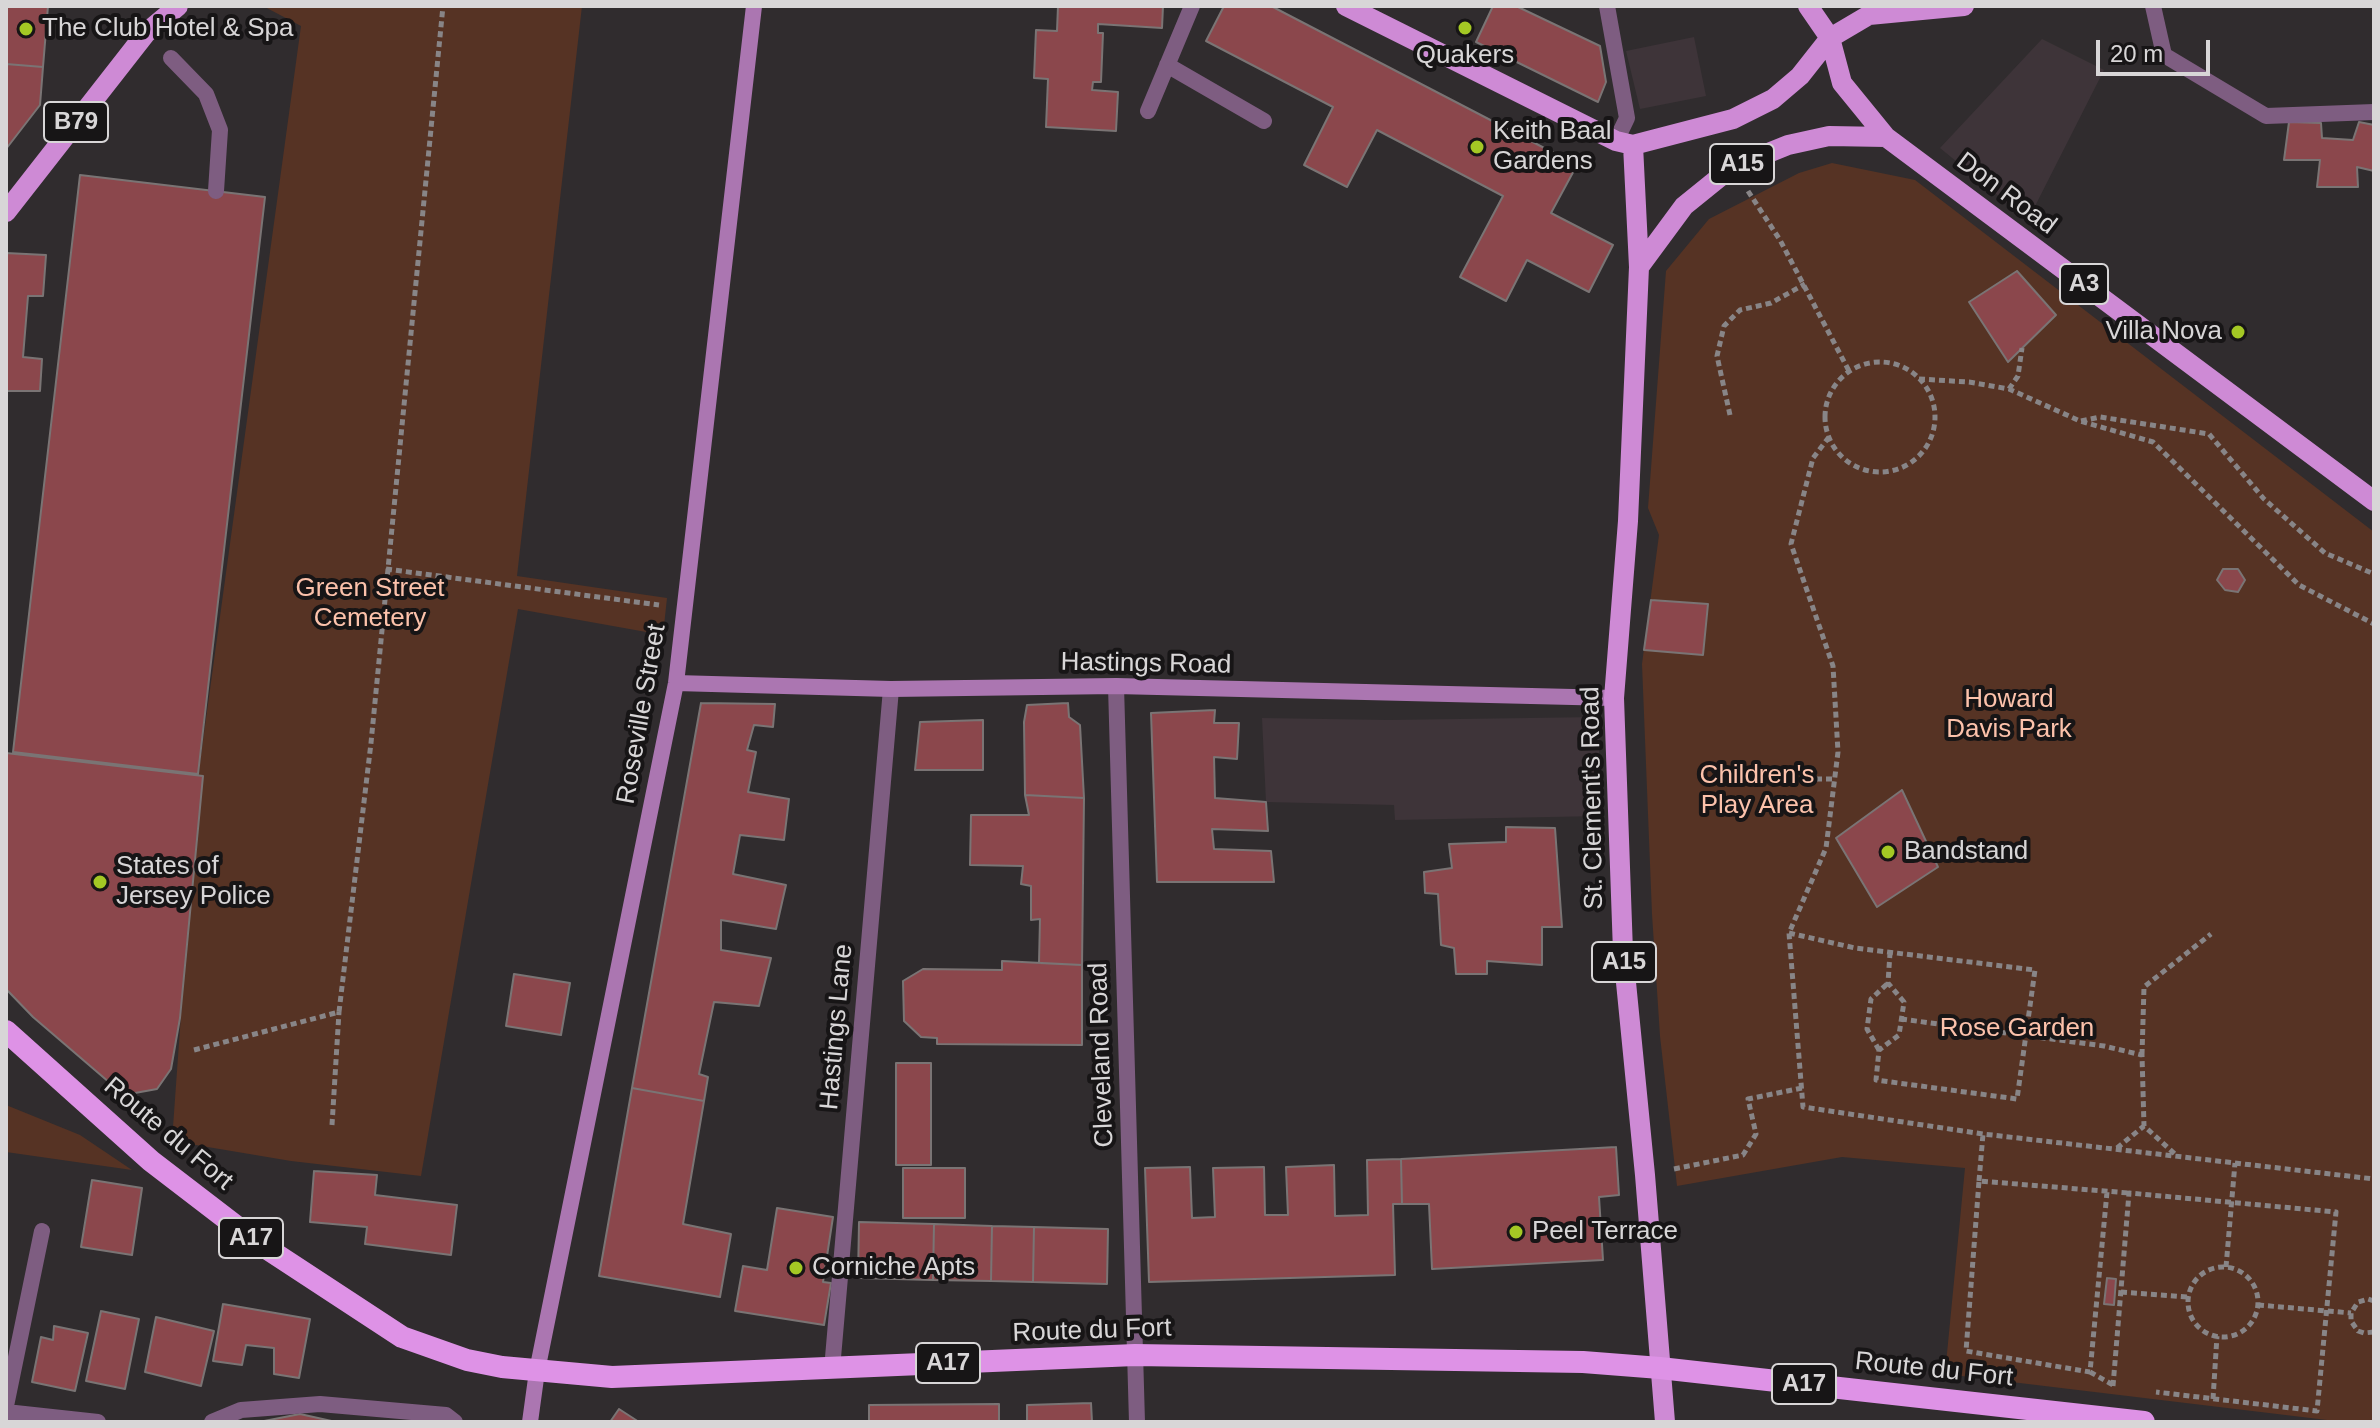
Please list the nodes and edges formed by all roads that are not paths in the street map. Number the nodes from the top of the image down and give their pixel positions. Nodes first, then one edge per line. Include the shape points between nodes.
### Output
1 (160, 6) edge
2 (178, 6) edge
3 (754, 6) edge
4 (1192, 6) edge
5 (1346, 6) edge
6 (1607, 6) edge
7 (1808, 6) edge
8 (1964, 6) edge
9 (2153, 6) edge
10 (146, 33) junction
11 (1830, 38) junction
12 (171, 58) dead end
13 (1167, 65) junction
14 (1148, 111) dead end
15 (2374, 112) edge
16 (1264, 121) dead end
17 (1886, 137) junction
18 (1624, 143) junction
19 (216, 191) dead end
20 (6, 212) edge
21 (1639, 267) junction
22 (2374, 501) edge
23 (676, 683) junction
24 (1116, 686) junction
25 (891, 689) junction
26 (1614, 698) junction
27 (6, 1031) edge
28 (42, 1231) dead end
29 (1135, 1355) junction
30 (1660, 1368) junction
31 (832, 1369) junction
32 (537, 1371) junction
33 (6, 1409) edge
34 (98, 1422) edge
35 (212, 1422) edge
36 (455, 1422) edge
37 (530, 1422) edge
38 (1137, 1422) edge
39 (1665, 1422) edge
40 (2144, 1422) edge

1 - 10 main road, B79
2 - 10 main road
3 - 23 main road, Roseville Street
4 - 13 street
5 - 18 main road
6 - 18 street via 1627,118
7 - 11 main road, Don Road
8 - 11 main road via 1869,15
9 - 15 street via 2164,55 2266,116
10 - 20 main road, B79
11 - 17 main road, Don Road / A3 via 1842,83
11 - 18 main road via 1800,76 1773,99 1733,119
12 - 19 street via 206,94 220,130
13 - 14 street
13 - 16 street
17 - 21 main road, A15 via 1829,136 1788,145 1731,168 1684,206
17 - 22 main road, Don Road / A3
18 - 21 main road, A15
21 - 26 main road, St. Clement's Road / A15
23 - 25 main road, Hastings Road
23 - 32 main road, Roseville Street
24 - 25 main road, Hastings Road
24 - 26 main road, Hastings Road
24 - 29 street, Cleveland Road
25 - 31 street, Hastings Lane
26 - 30 main road, St. Clement's Road / A15 via 1623,952
27 - 32 highway, Route du Fort / A17 via 151,1161 254,1240 402,1337 467,1360
28 - 33 street
29 - 30 highway, Route du Fort / A17 via 1583,1362
29 - 31 highway, Route du Fort / A17
29 - 38 street, Cleveland Road
30 - 39 main road, St. Clement's Road / A15
30 - 40 highway, Route du Fort / A17
31 - 32 highway, Route du Fort / A17 via 612,1377
32 - 37 main road, Roseville Street
33 - 34 street
35 - 36 street via 241,1410 320,1404 446,1415

